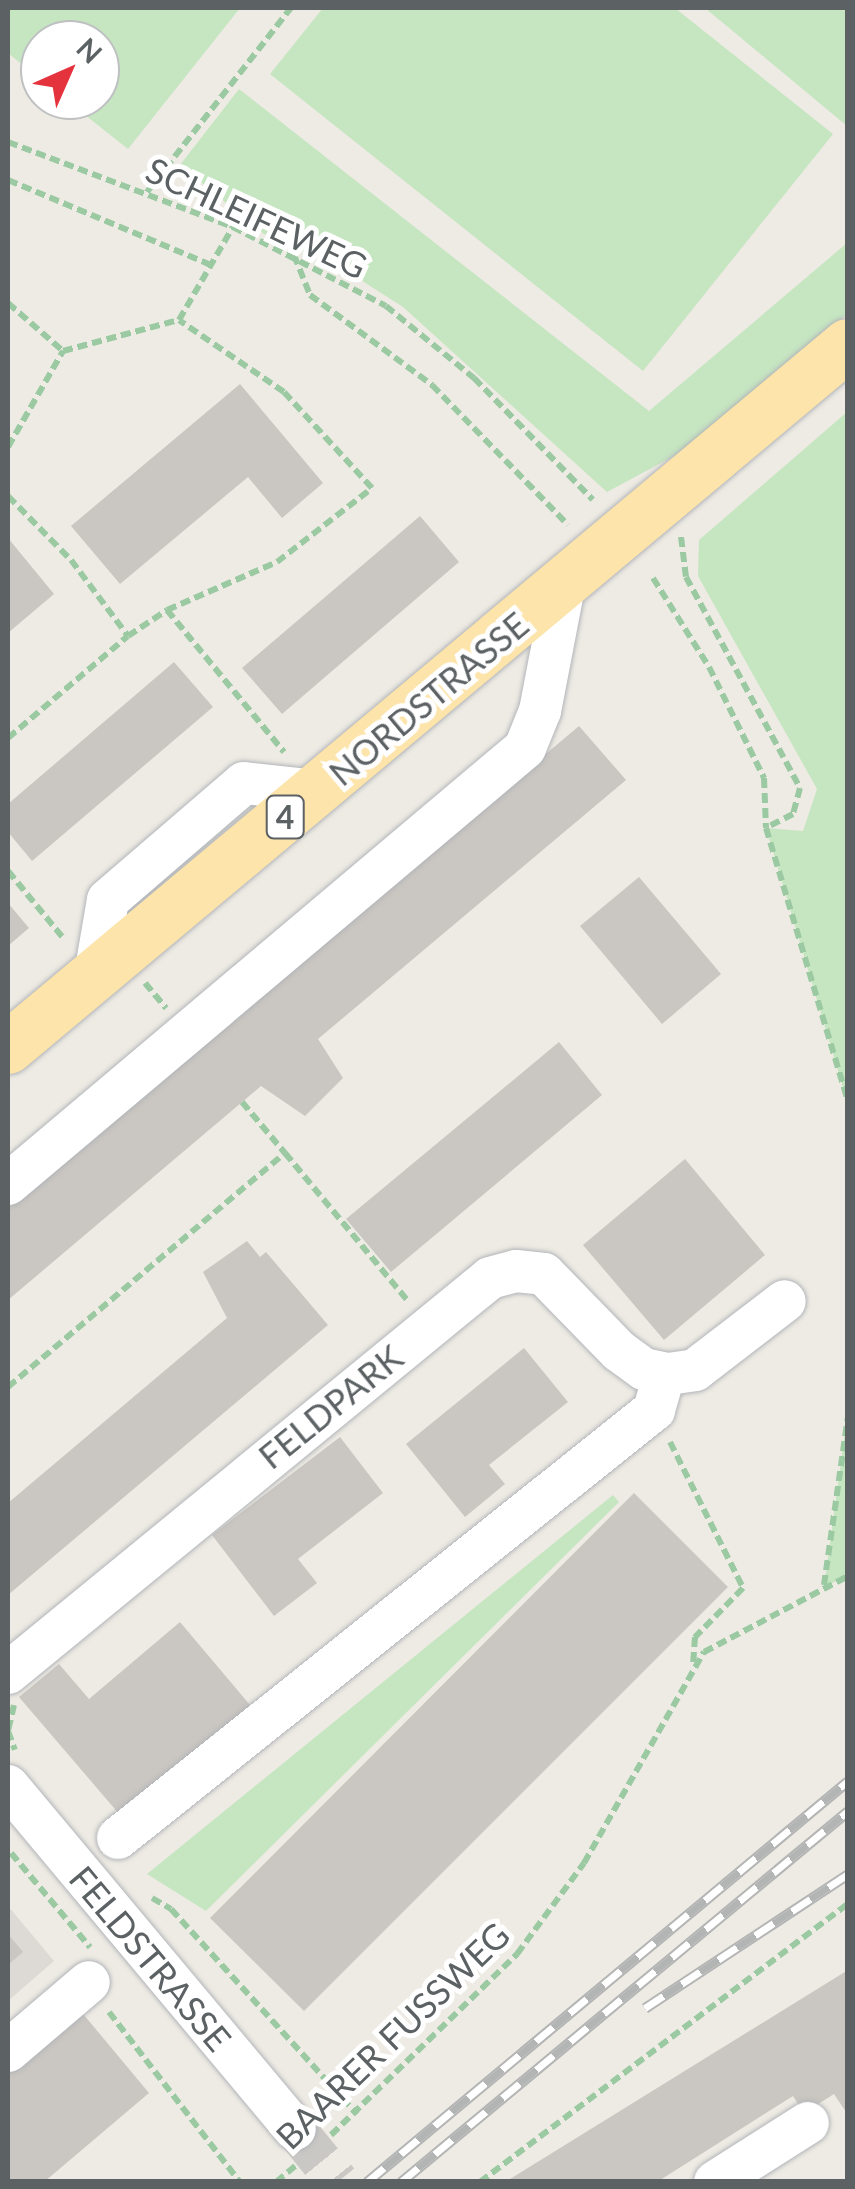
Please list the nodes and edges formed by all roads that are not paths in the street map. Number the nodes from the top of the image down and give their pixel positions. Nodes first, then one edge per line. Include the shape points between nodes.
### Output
1 (848, 345) edge
2 (559, 562) junction
3 (8, 1048) edge
4 (8, 1184) edge
5 (785, 1300) dead end
6 (659, 1392) junction
7 (9, 1686) edge
8 (8, 1786) edge
9 (118, 1838) dead end
10 (89, 1982) road end
11 (8, 2051) edge
12 (808, 2123) dead end
13 (305, 2145) tunnel mouth
14 (715, 2182) edge

1 - 2 main road, NORDSTRASSE / 4
2 - 3 main road, NORDSTRASSE / 4 via 95,958
2 - 4 street via 540,712 525,748
5 - 6 street
6 - 7 street, FELDPARK via 544,1274 516,1271 490,1278
6 - 9 street
8 - 13 street, FELDSTRASSE
10 - 11 street
12 - 14 street

